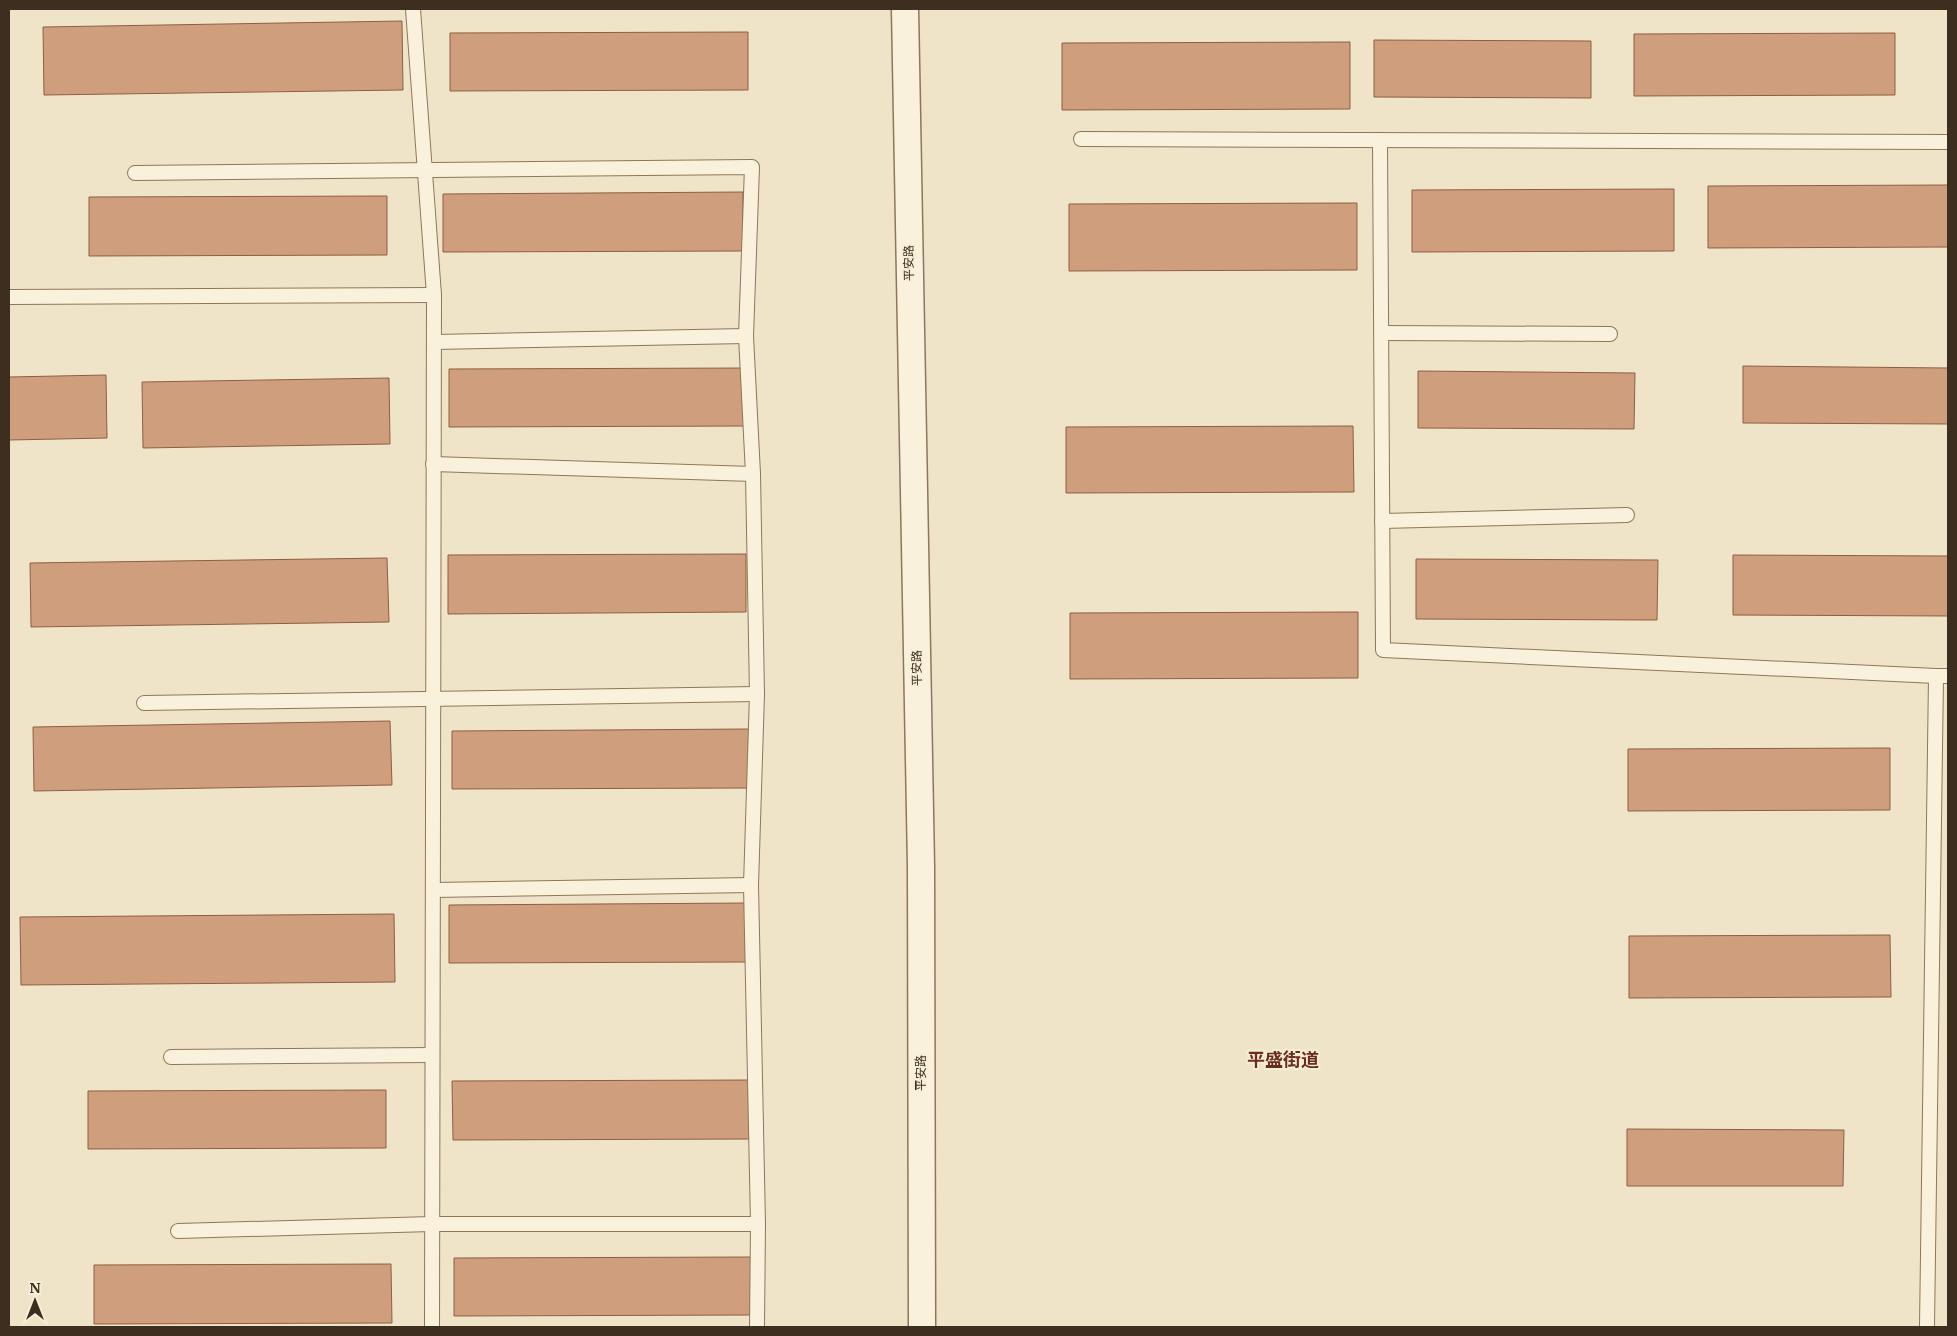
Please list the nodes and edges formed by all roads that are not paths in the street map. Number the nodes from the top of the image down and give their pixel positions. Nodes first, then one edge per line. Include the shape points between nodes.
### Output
1 (413, 9) edge
2 (905, 9) edge
3 (1081, 139) dead end
4 (1380, 140) junction
5 (1948, 142) edge
6 (424, 171) junction
7 (135, 173) dead end
8 (434, 294) junction
9 (9, 297) edge
10 (1382, 333) junction
11 (1610, 334) dead end
12 (746, 336) junction
13 (434, 342) junction
14 (433, 464) junction
15 (753, 474) junction
16 (1626, 515) dead end
17 (1382, 521) junction
18 (1942, 676) edge
19 (757, 694) junction
20 (433, 699) junction
21 (144, 703) dead end
22 (751, 885) junction
23 (432, 890) junction
24 (432, 1055) junction
25 (171, 1057) dead end
26 (432, 1224) junction
27 (758, 1224) junction
28 (178, 1231) dead end
29 (432, 1327) edge
30 (757, 1327) edge
31 (922, 1327) edge
32 (1927, 1327) edge

1 - 6 lane
2 - 31 street, 平安路 via 921,856
3 - 4 lane
4 - 5 lane
4 - 10 lane
6 - 7 lane
6 - 8 lane
6 - 12 lane via 752,167
8 - 9 lane
8 - 13 lane
10 - 11 lane
10 - 17 lane
12 - 13 lane
12 - 15 lane
13 - 14 lane
14 - 15 lane
14 - 20 lane
15 - 19 lane
16 - 17 lane
17 - 18 lane via 1383,650
18 - 32 lane
19 - 20 lane
19 - 22 lane
20 - 21 lane
20 - 23 lane
22 - 23 lane
22 - 27 lane
23 - 24 lane
24 - 25 lane
24 - 26 lane
26 - 27 lane
26 - 28 lane
26 - 29 lane
27 - 30 lane

